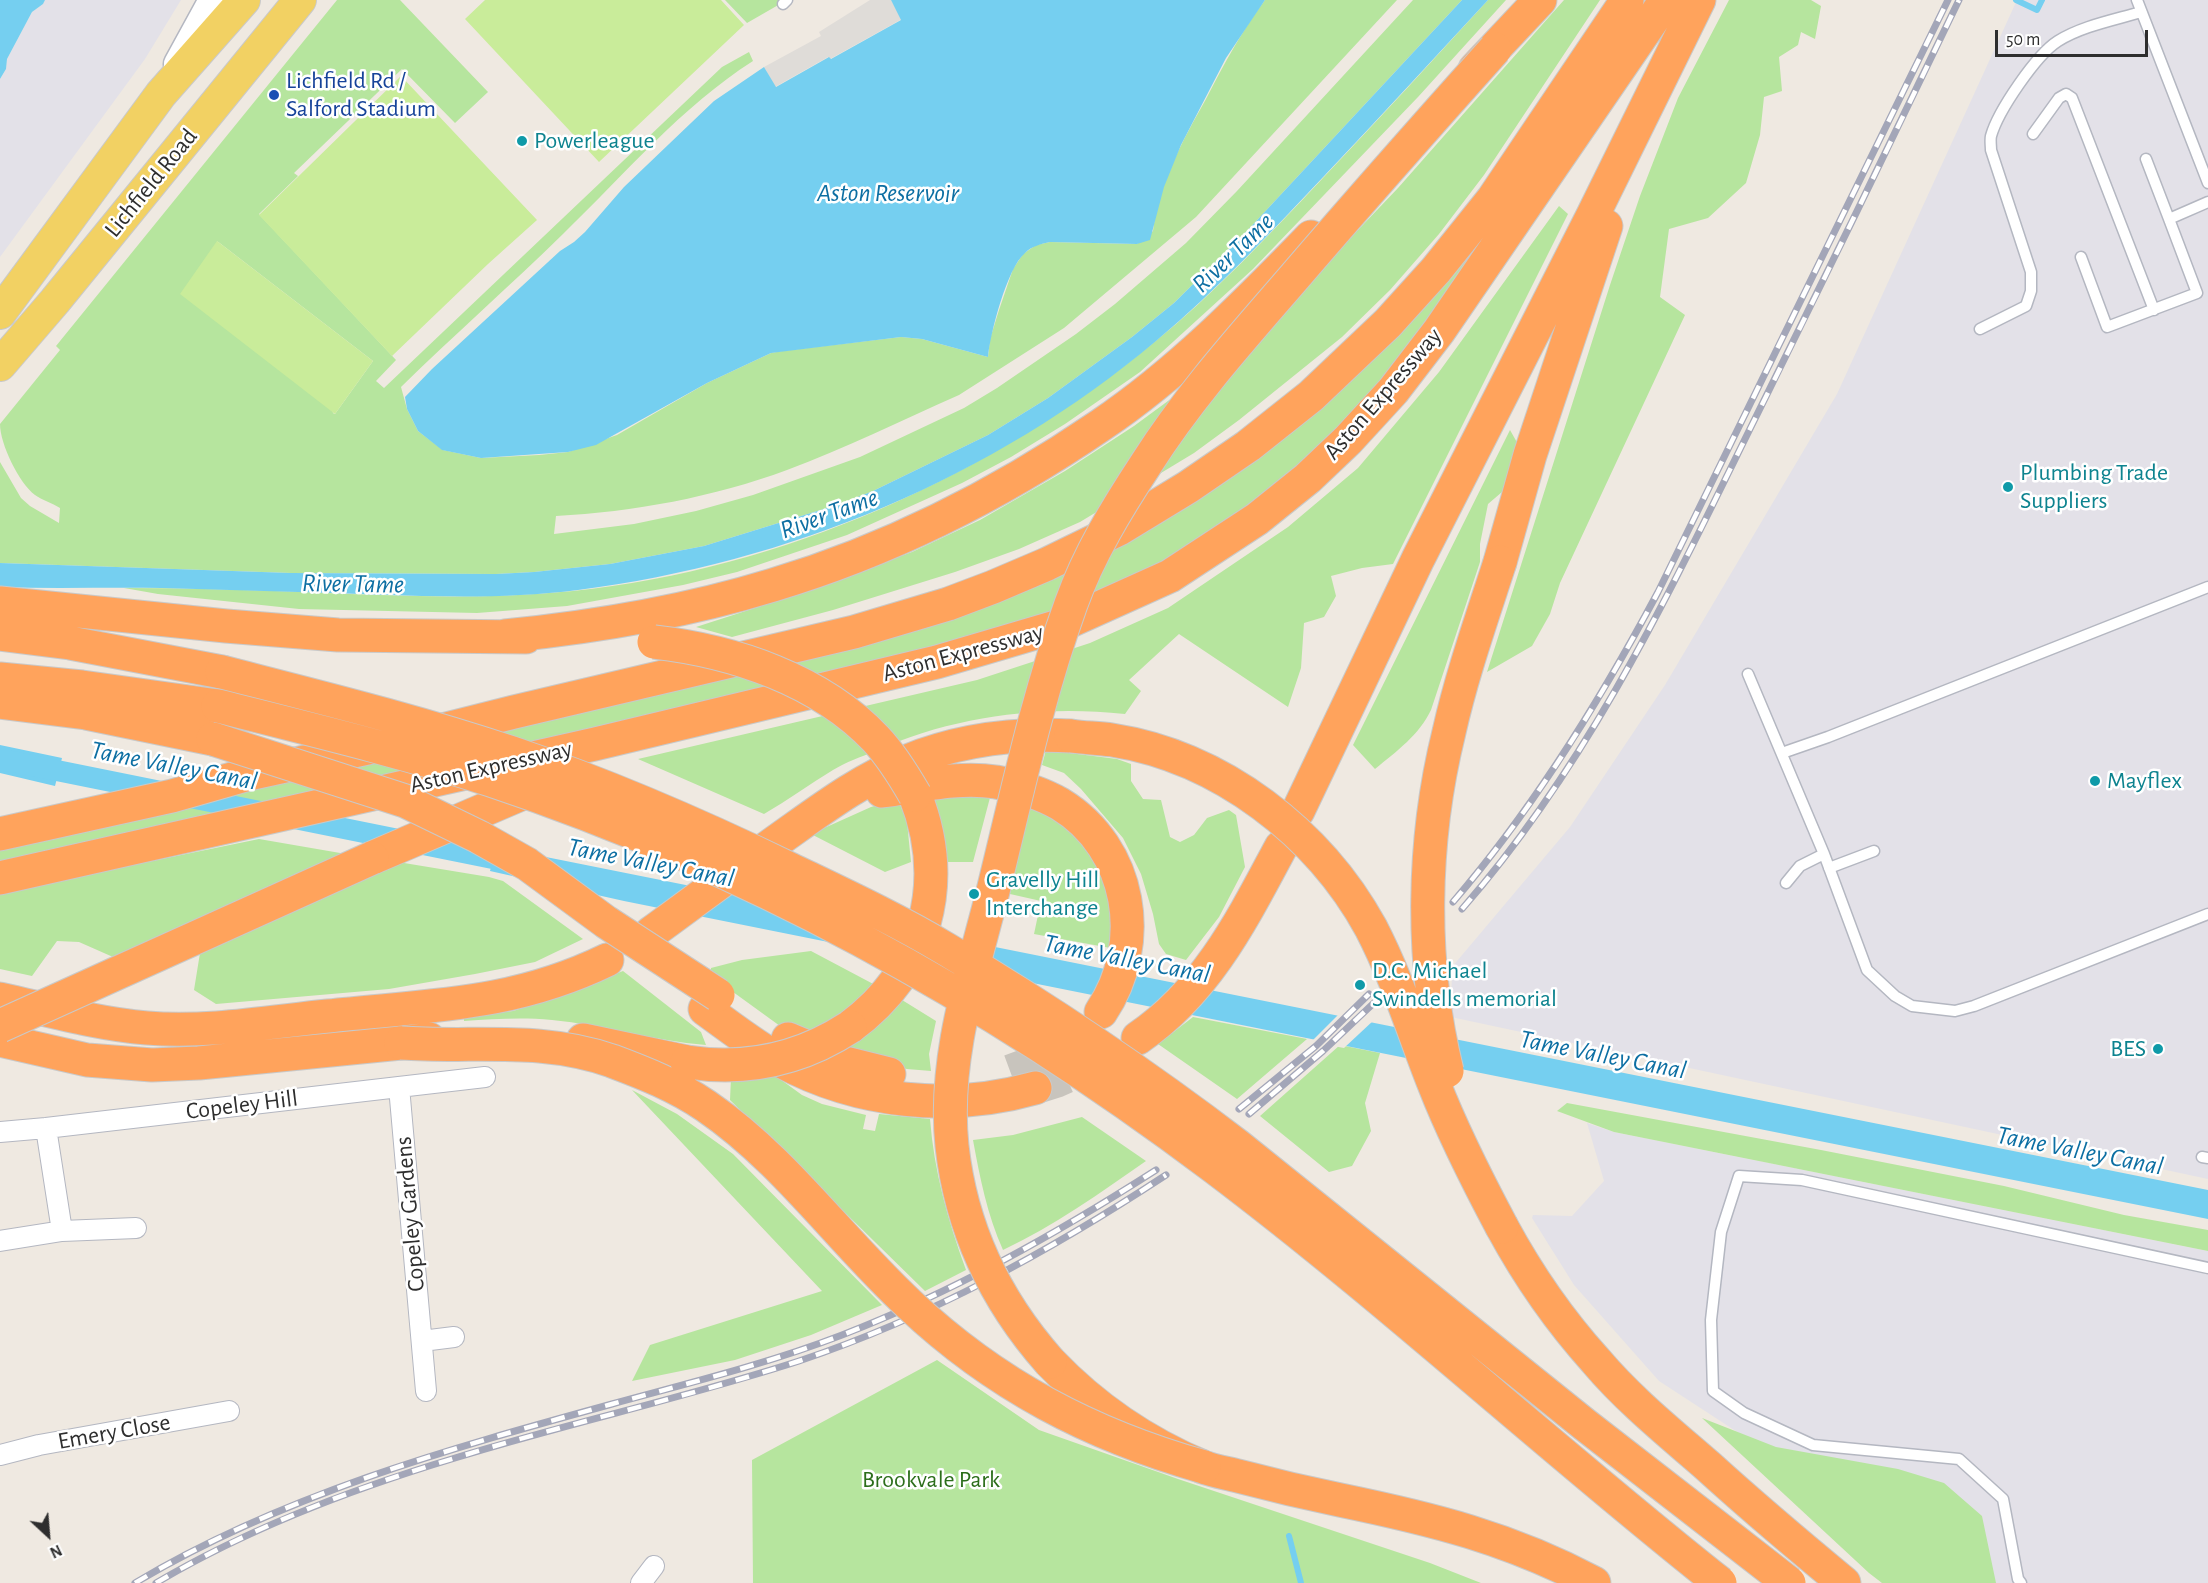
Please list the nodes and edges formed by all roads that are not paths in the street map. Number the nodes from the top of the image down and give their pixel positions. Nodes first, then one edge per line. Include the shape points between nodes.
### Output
1 (213, 0) edge
2 (244, 0) edge
3 (281, 0) edge
4 (300, 0) edge
5 (1540, 0) edge
6 (1627, 0) edge
7 (2137, 0) edge
8 (1687, 1) edge
9 (2141, 12) junction
10 (263, 47) junction
11 (1495, 49) junction
12 (161, 94) junction
13 (1644, 110) junction
14 (2033, 134) dead end
15 (2146, 159) dead end
16 (2208, 183) edge
17 (2208, 202) edge
18 (2169, 219) junction
19 (2081, 257) dead end
20 (2154, 310) junction
21 (0, 313) edge
22 (1980, 328) dead end
23 (0, 365) edge
24 (2208, 587) edge
25 (0, 603) edge
26 (0, 634) edge
27 (505, 636) junction
28 (1749, 674) dead end
29 (0, 679) edge
30 (790, 698) junction
31 (0, 702) edge
32 (1782, 753) junction
33 (249, 774) junction
34 (839, 797) junction
35 (0, 811) edge
36 (1298, 811) dead end
37 (0, 834) edge
38 (1281, 847) dead end
39 (1874, 851) dead end
40 (1824, 854) junction
41 (1829, 868) junction
42 (0, 879) edge
43 (1786, 883) dead end
44 (2208, 914) edge
45 (658, 928) dead end
46 (607, 960) dead end
47 (0, 999) edge
48 (1101, 1012) dead end
49 (0, 1026) edge
50 (1138, 1038) dead end
51 (0, 1040) edge
52 (401, 1043) junction
53 (485, 1077) dead end
54 (1010, 1082) tunnel mouth
55 (399, 1087) junction
56 (46, 1128) junction
57 (0, 1132) edge
58 (1502, 1227) junction
59 (136, 1228) dead end
60 (62, 1231) junction
61 (0, 1241) edge
62 (2208, 1268) edge
63 (454, 1337) dead end
64 (422, 1341) junction
65 (426, 1391) dead end
66 (229, 1411) dead end
67 (0, 1455) edge
68 (1204, 1467) junction
69 (654, 1566) dead end
70 (641, 1583) edge
71 (1594, 1583) edge
72 (1720, 1583) edge
73 (1789, 1583) edge
74 (1844, 1583) edge
75 (2021, 1583) edge

1 - 12 main road
2 - 12 main road, Lichfield Road
3 - 10 main road
4 - 10 main road, Lichfield Road
5 - 11 highway
6 - 33 highway, Aston Expressway, bridge via 1493,199 1406,304 1311,396 1248,446 1156,507 1047,564 948,604 855,632
7 - 9 lane
8 - 13 highway
8 - 30 highway, Aston Expressway via 1410,369 1348,440 1257,519 1170,576 1059,626 937,662
9 - 16 lane
9 - 22 lane via 2056,42 2010,96 1991,137 1991,150 2031,272 2031,291 2026,306
10 - 23 main road, Lichfield Road
11 - 27 highway, bridge via 1256,292 1164,377 1101,425 1018,478 917,531 772,586 603,624
11 - 68 highway, bridge via 1217,367 1146,463 1107,529 1072,600 1052,662 957,1037 950,1108 955,1171 971,1231 999,1293 1028,1336 1079,1391 1139,1434
12 - 21 main road, Lichfield Road
13 - 36 highway via 1418,559
13 - 58 highway, bridge via 1530,455 1459,692 1434,816 1428,900 1432,984 1446,1067 1469,1148
14 - 20 lane via 2059,98 2066,94 2072,98
15 - 18 lane
17 - 18 lane
18 - 20 lane via 2197,293
19 - 20 lane via 2108,327
24 - 32 lane
25 - 27 highway via 338,635
26 - 73 highway, bridge via 222,672 370,710 511,753 628,796 735,842 864,905 944,948 1040,1008 1193,1112
27 - 52 highway, bridge via 654,642 711,651 784,677 841,709 886,750 919,806 928,837 931,869 924,923 908,963 875,1006 826,1042 772,1061 701,1064 603,1044 529,1035 460,1035
28 - 32 lane
29 - 72 highway, bridge via 218,706 361,741 491,780 614,825 827,922 1045,1048 1206,1161
30 - 42 highway, Aston Expressway
30 - 49 highway, bridge via 566,775
31 - 54 highway, bridge via 86,713 213,739 405,801 527,864 711,1002 817,1052 894,1075
32 - 40 lane
33 - 35 highway via 167,777
33 - 37 highway, Aston Expressway via 172,796
34 - 45 highway
34 - 48 highway via 969,780 995,782 1047,798 1070,812 1107,852 1126,902 1128,938 1124,964
34 - 58 highway, bridge via 896,766 950,747 998,738 1047,735 1112,740 1169,755 1204,770 1268,809 1324,861 1360,910 1393,974 1450,1123
38 - 50 highway via 1244,917 1213,964 1178,1004
39 - 41 lane
40 - 41 lane
40 - 43 lane via 1800,866
41 - 44 lane via 1867,970 1895,996 1912,1006 1933,1010 1955,1011 1974,1006
46 - 47 highway via 565,979 491,999 227,1026 117,1025
51 - 52 highway via 87,1060 152,1065
52 - 68 highway, bridge via 554,1047 605,1059 673,1087 733,1127 909,1304 996,1374 1108,1435
53 - 55 street, Copeley Hill
55 - 56 street, Copeley Hill
55 - 64 street, Copeley Gardens
56 - 57 street, Copeley Hill
56 - 60 street
58 - 74 highway via 1545,1298 1597,1363 1688,1449
59 - 60 street
60 - 61 street
62 - 75 lane via 1802,1180 1739,1176 1721,1232 1710,1320 1713,1391 1744,1413 1813,1445 1959,1459 2003,1499
63 - 64 street
64 - 65 street, Copeley Gardens
66 - 67 street, Emery Close
68 - 71 highway via 1470,1530 1541,1557
69 - 70 street

